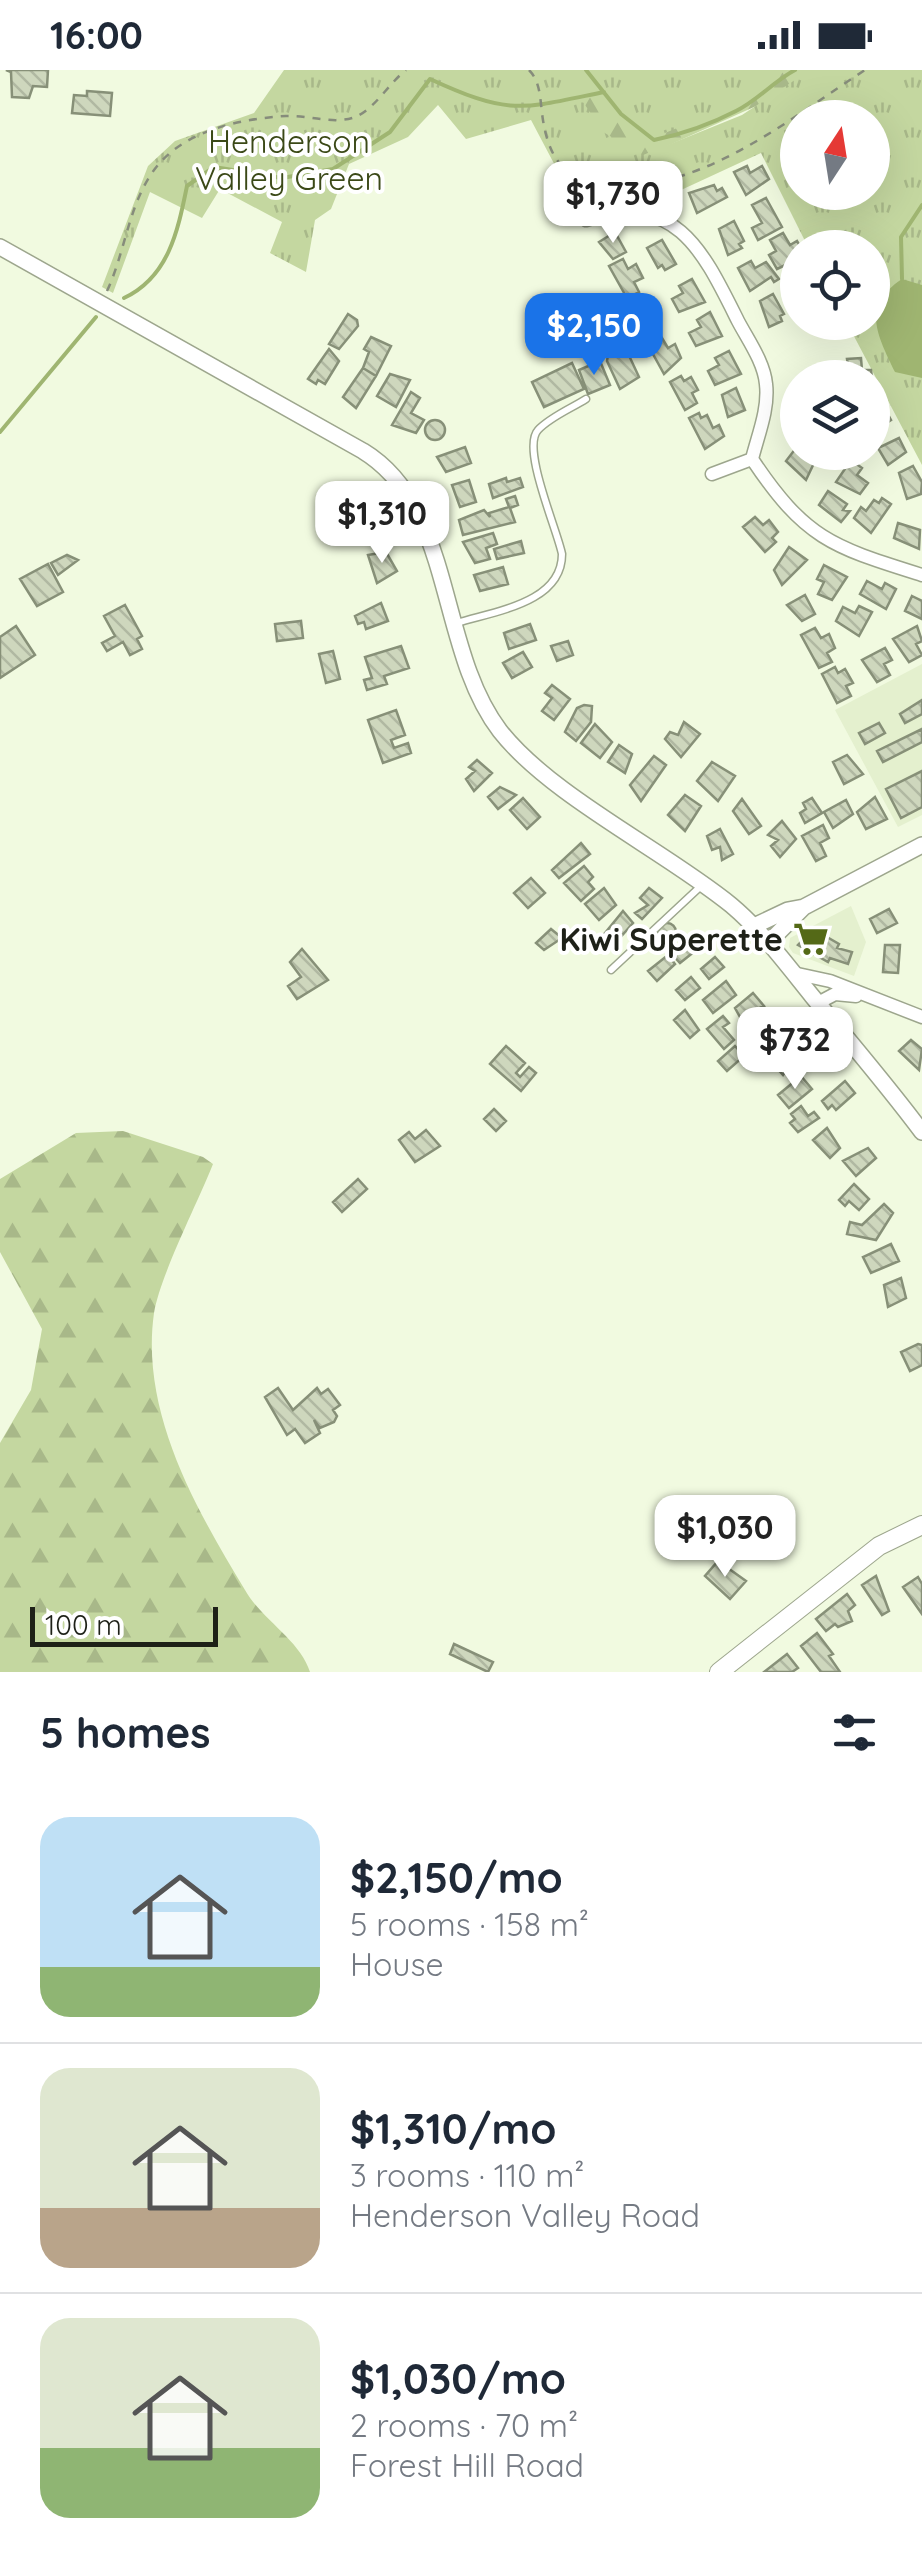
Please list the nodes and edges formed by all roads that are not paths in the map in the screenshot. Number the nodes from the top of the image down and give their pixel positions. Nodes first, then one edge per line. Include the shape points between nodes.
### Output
1 (586, 220) dead end
2 (0, 248) edge
3 (586, 399) dead end
4 (752, 460) junction
5 (712, 474) dead end
6 (922, 574) edge
7 (453, 624) junction
8 (922, 845) edge
9 (702, 885) junction
10 (804, 907) junction
11 (752, 928) junction
12 (768, 944) junction
13 (611, 970) dead end
14 (793, 973) junction
15 (883, 1002) junction
16 (818, 1003) junction
17 (922, 1017) edge
18 (922, 1132) edge
19 (922, 1525) edge
20 (719, 1672) edge

1 - 4 street via 626,212 656,216 692,239 706,258 766,384
2 - 7 street via 382,463 417,508
3 - 7 lane via 538,430 533,441 562,554 553,585
4 - 5 street
4 - 6 street via 817,536
7 - 9 street via 471,682 504,736
8 - 10 street
9 - 11 street
9 - 13 lane
10 - 11 street
10 - 12 street
11 - 12 street
12 - 14 street
14 - 15 street
14 - 16 street
15 - 16 street via 835,994
15 - 17 street
16 - 18 street
19 - 20 main road via 879,1546

